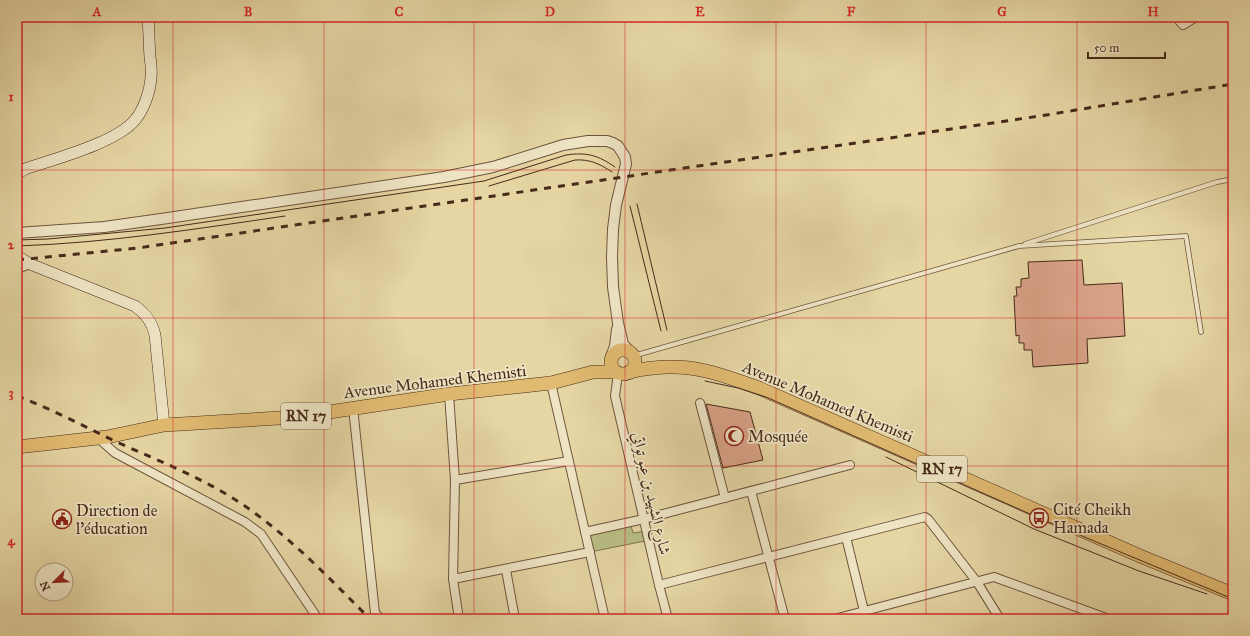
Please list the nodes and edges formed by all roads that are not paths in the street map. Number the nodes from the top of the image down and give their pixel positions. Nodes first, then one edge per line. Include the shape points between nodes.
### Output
1 (148, 17) edge
2 (1176, 17) edge
3 (1196, 17) edge
4 (17, 174) edge
5 (1233, 179) edge
6 (17, 233) edge
7 (1018, 246) junction
8 (17, 256) edge
9 (30, 264) junction
10 (17, 269) edge
11 (618, 323) junction
12 (1201, 332) dead end
13 (633, 356) junction
14 (617, 367) junction
15 (646, 368) junction
16 (551, 383) junction
17 (449, 394) junction
18 (700, 403) dead end
19 (353, 408) junction
20 (164, 425) junction
21 (98, 438) junction
22 (17, 447) edge
23 (569, 461) junction
24 (850, 465) dead end
25 (455, 480) junction
26 (751, 491) junction
27 (726, 498) junction
28 (644, 519) junction
29 (585, 532) junction
30 (846, 537) junction
31 (590, 552) junction
32 (769, 557) junction
33 (506, 570) junction
34 (453, 579) junction
35 (977, 582) junction
36 (659, 585) junction
37 (1233, 594) edge
38 (864, 611) junction
39 (318, 619) edge
40 (381, 619) edge
41 (459, 619) edge
42 (515, 619) edge
43 (605, 619) edge
44 (668, 619) edge
45 (785, 619) edge
46 (834, 619) edge
47 (1000, 619) edge
48 (1109, 619) edge

1 - 4 main road via 151,77 148,94 135,120 112,138
2 - 3 street via 1183,25
5 - 7 lane via 1210,184
6 - 11 street via 161,220 444,177 492,167 573,142 607,141 618,146 626,164 613,229 613,287
7 - 12 lane via 1186,236
7 - 13 lane
8 - 9 main road
9 - 10 street
9 - 20 main road via 136,306 148,318 155,335
11 - 13 street via 623,344
11 - 14 street via 615,346
13 - 14 main road via 634,367
13 - 14 main road via 628,351 620,350 613,353
13 - 15 main road
14 - 15 main road, Avenue Mohamed Khemisti
14 - 16 main road, Avenue Mohamed Khemisti / RN 17
14 - 28 street, شارع الشهيد بن عبو تواتي via 615,396
15 - 37 main road, Avenue Mohamed Khemisti / RN 17 via 705,370 759,388 1140,556
16 - 17 main road, Avenue Mohamed Khemisti / RN 17
16 - 23 street
17 - 19 main road, Avenue Mohamed Khemisti / RN 17
17 - 25 street
18 - 27 street
19 - 20 main road, Avenue Mohamed Khemisti / RN 17 via 296,417
19 - 40 street via 375,613
20 - 21 main road, Avenue Mohamed Khemisti / RN 17
21 - 22 main road, Avenue Mohamed Khemisti / RN 17
21 - 39 street via 115,454 246,522 261,534
23 - 25 street
23 - 29 street
24 - 26 street
25 - 34 street
26 - 27 street
26 - 32 street
27 - 28 street
28 - 29 street
28 - 36 street, شارع الشهيد بن عبو تواتي
29 - 31 street
30 - 32 street
30 - 35 street via 925,517
30 - 38 street
31 - 33 street
31 - 43 street
32 - 36 street
32 - 45 street
33 - 34 street
33 - 42 street
34 - 41 street
35 - 38 street
35 - 47 street
35 - 48 street via 994,577
36 - 44 street, شارع الشهيد بن عبو تواتي
38 - 46 street

